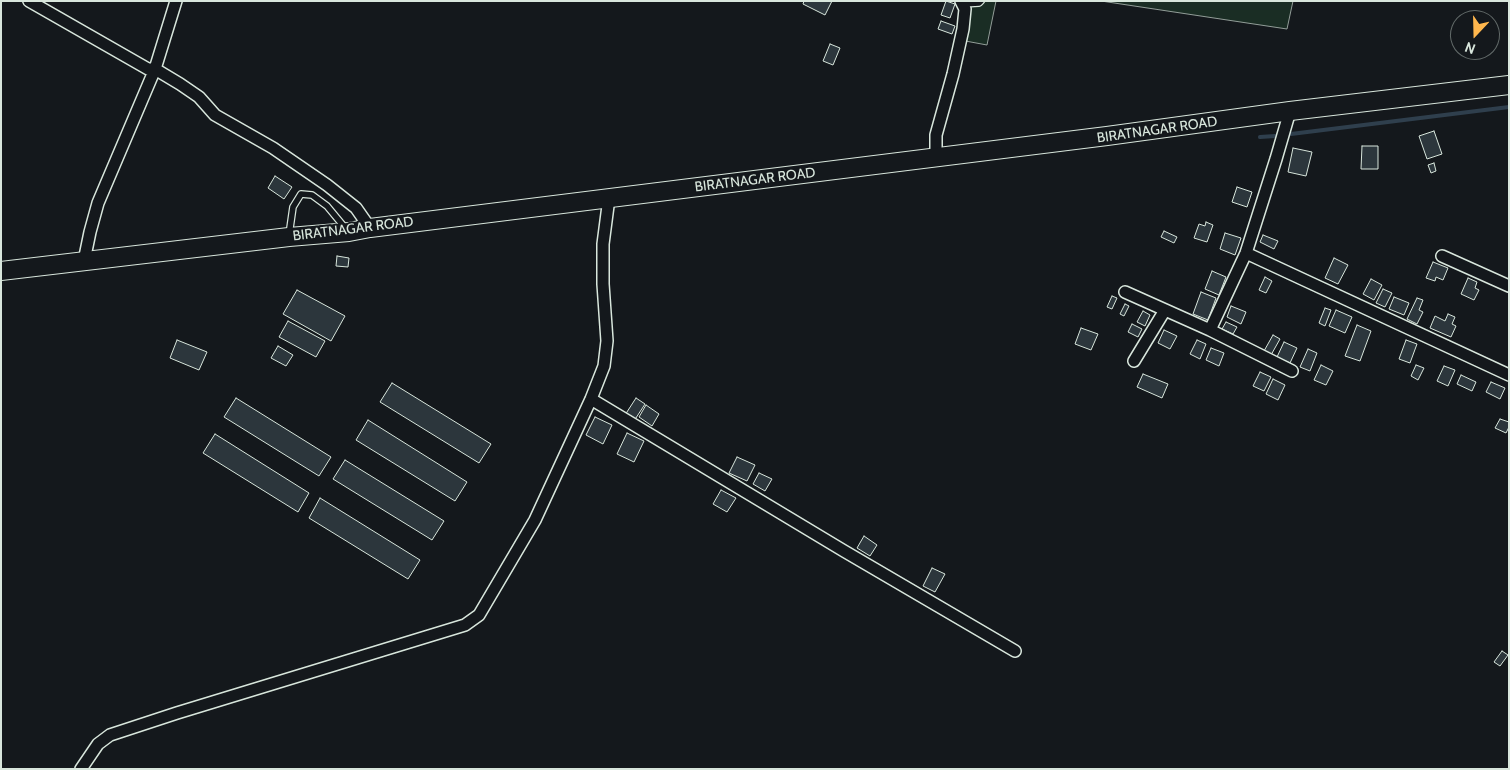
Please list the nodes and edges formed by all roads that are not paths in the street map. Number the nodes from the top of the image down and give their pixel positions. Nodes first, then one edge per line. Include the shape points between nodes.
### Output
1 (29, 1) edge
2 (176, 1) edge
3 (981, 1) edge
4 (961, 3) edge
5 (155, 69) junction
6 (1509, 85) edge
7 (1290, 112) junction
8 (936, 157) junction
9 (609, 198) junction
10 (370, 228) junction
11 (349, 232) junction
12 (289, 237) junction
13 (1246, 253) junction
14 (1442, 256) dead end
15 (84, 261) junction
16 (1, 271) edge
17 (1509, 286) edge
18 (1125, 292) dead end
19 (1165, 310) junction
20 (1210, 330) junction
21 (1134, 361) dead end
22 (1292, 371) dead end
23 (1509, 375) edge
24 (591, 399) junction
25 (1015, 651) dead end
26 (81, 769) edge

1 - 5 street via 148,69
2 - 5 street
3 - 4 lane
4 - 8 street via 965,9 963,28 936,135
5 - 10 street via 199,96 215,115 273,148 327,185 356,208
5 - 15 street via 98,203
6 - 7 main road, BIRATNAGAR ROAD
7 - 8 main road, BIRATNAGAR ROAD
7 - 13 street
8 - 9 main road, BIRATNAGAR ROAD
9 - 10 main road, BIRATNAGAR ROAD
9 - 24 street via 603,244 607,341 604,366
10 - 11 main road, BIRATNAGAR ROAD
11 - 12 main road, BIRATNAGAR ROAD
11 - 12 lane via 327,206 312,195 301,194 293,207
12 - 15 main road, BIRATNAGAR ROAD
13 - 20 street
13 - 23 street
14 - 17 street
15 - 16 main road, BIRATNAGAR ROAD
18 - 19 street
19 - 20 street
19 - 21 street
20 - 22 street
24 - 25 street
24 - 26 street via 535,520 479,615 465,625 110,735 98,744

